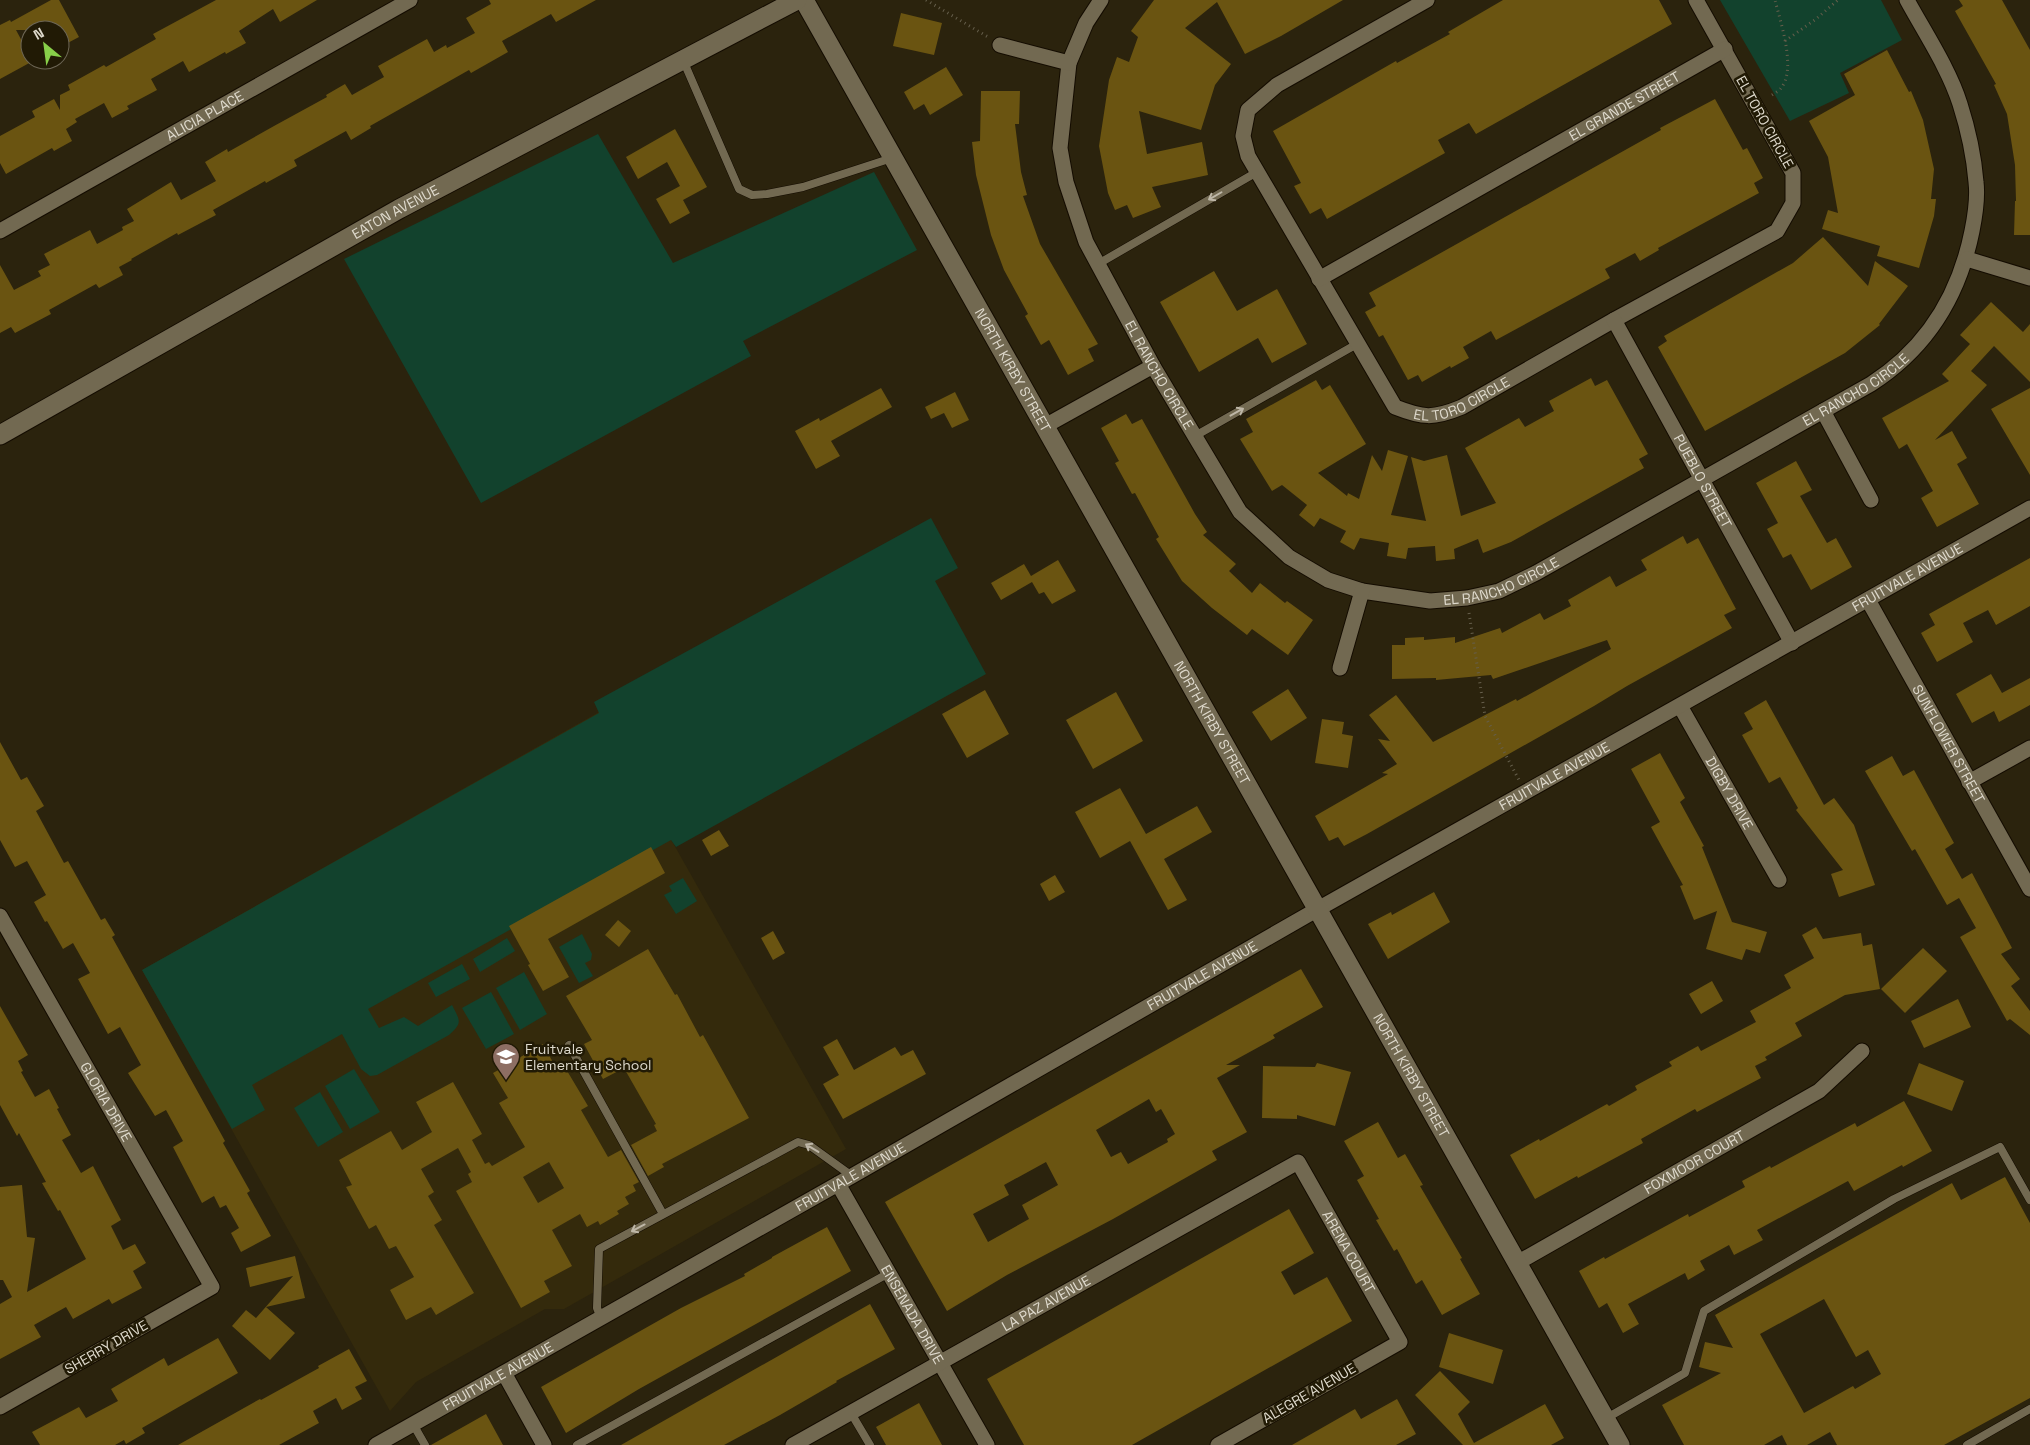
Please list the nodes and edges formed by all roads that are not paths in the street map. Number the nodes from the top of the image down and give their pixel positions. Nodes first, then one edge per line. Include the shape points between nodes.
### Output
1 (410, 0) edge
2 (797, 0) edge
3 (804, 0) edge
4 (1101, 0) edge
5 (1427, 0) edge
6 (1696, 0) edge
7 (1907, 0) edge
8 (1000, 44) road end
9 (1725, 49) junction
10 (683, 60) junction
11 (1069, 64) junction
12 (894, 158) junction
13 (1257, 172) junction
14 (0, 231) edge
15 (1966, 259) junction
16 (1098, 264) junction
17 (2030, 278) edge
18 (1319, 279) junction
19 (1614, 320) junction
20 (1358, 344) junction
21 (1153, 366) junction
22 (1823, 411) junction
23 (1045, 426) junction
24 (0, 434) edge
25 (1195, 436) junction
26 (1702, 479) junction
27 (1871, 500) dead end
28 (2030, 508) edge
29 (1362, 591) junction
30 (1868, 600) junction
31 (1792, 643) junction
32 (1340, 668) dead end
33 (1680, 706) junction
34 (2030, 748) edge
35 (1970, 782) junction
36 (1779, 880) dead end
37 (2030, 889) edge
38 (1318, 909) junction
39 (0, 916) edge
40 (569, 1045) dead end
41 (1862, 1051) dead end
42 (1298, 1162) joint
43 (852, 1176) junction
44 (838, 1184) junction
45 (2030, 1200) edge
46 (663, 1214) junction
47 (1517, 1263) junction
48 (889, 1273) junction
49 (212, 1286) joint
50 (601, 1318) junction
51 (1400, 1342) joint
52 (940, 1363) junction
53 (504, 1372) junction
54 (0, 1407) edge
55 (2030, 1409) edge
56 (851, 1412) junction
57 (1605, 1419) junction
58 (413, 1424) junction
59 (376, 1445) edge
60 (425, 1445) edge
61 (544, 1445) edge
62 (577, 1445) edge
63 (793, 1445) edge
64 (870, 1445) edge
65 (987, 1445) edge
66 (1218, 1445) edge
67 (1620, 1445) edge
68 (1967, 1445) edge

1 - 14 street, ALICIA PLACE
2 - 10 street, EATON AVENUE
3 - 12 street, NORTH KIRBY STREET
4 - 11 street, EL RANCHO CIRCLE via 1086,23
5 - 13 street, EL TORO CIRCLE via 1278,85 1248,110 1243,136 1248,156
6 - 9 street, EL TORO CIRCLE
7 - 15 street, EL RANCHO CIRCLE via 1960,104 1969,141 1976,184 1974,218
8 - 11 street
9 - 18 street, EL GRANDE STREET
9 - 19 street, EL TORO CIRCLE via 1793,173 1793,204 1777,231
10 - 12 lane via 739,189 752,195 803,187
10 - 24 street, EATON AVENUE via 399,209
11 - 16 street, EL RANCHO CIRCLE via 1060,148 1075,210
12 - 23 street, NORTH KIRBY STREET
13 -> 16 lane
13 - 18 street, EL TORO CIRCLE
15 - 17 street
15 - 22 street, EL RANCHO CIRCLE via 1945,308 1929,332 1894,370
16 - 21 street, EL RANCHO CIRCLE
18 - 20 street, EL TORO CIRCLE
19 - 20 street, EL TORO CIRCLE via 1444,414 1419,416 1395,407
19 - 26 street, PUEBLO STREET
25 -> 20 lane
21 - 23 street
21 - 25 street, EL RANCHO CIRCLE
22 - 26 street, EL RANCHO CIRCLE
22 - 27 street
23 - 38 street, NORTH KIRBY STREET
25 - 29 street, EL RANCHO CIRCLE via 1240,512 1290,557 1328,580
26 - 29 street, EL RANCHO CIRCLE via 1499,591 1467,598 1430,600
26 - 31 street, PUEBLO STREET
28 - 30 street, FRUITVALE AVENUE
29 - 32 street
30 - 31 street, FRUITVALE AVENUE
30 - 35 street, SUNFLOWER STREET
31 - 33 street, FRUITVALE AVENUE
33 - 36 street, DIGBY DRIVE
33 - 38 street, FRUITVALE AVENUE
34 - 35 street
35 - 37 street, SUNFLOWER STREET
38 - 43 street, FRUITVALE AVENUE
38 - 47 street, NORTH KIRBY STREET
39 - 49 street, GLORIA DRIVE
40 - 46 lane
41 - 47 street, FOXMOOR COURT via 1819,1091
42 - 51 street, ARENA COURT
42 - 52 street, LA PAZ AVENUE
43 - 44 street, FRUITVALE AVENUE
43 -> 46 lane via 809,1145 798,1142
44 - 48 street, ENSENADA DRIVE
44 - 50 street, FRUITVALE AVENUE
45 - 57 lane via 2000,1147 1894,1200 1704,1311 1685,1373
46 -> 50 lane via 599,1249 597,1308
47 - 57 street, NORTH KIRBY STREET
48 - 52 street, ENSENADA DRIVE
48 - 62 lane
49 - 54 street, SHERRY DRIVE
50 - 53 street, FRUITVALE AVENUE
51 - 66 street, ALEGRE AVENUE
52 - 56 street, LA PAZ AVENUE
52 - 65 street, ENSENADA DRIVE
53 - 58 street, FRUITVALE AVENUE
53 - 61 street
55 - 68 lane
56 - 63 street, LA PAZ AVENUE
56 - 64 lane
57 - 67 street, NORTH KIRBY STREET
58 - 59 street, FRUITVALE AVENUE
58 - 60 lane

